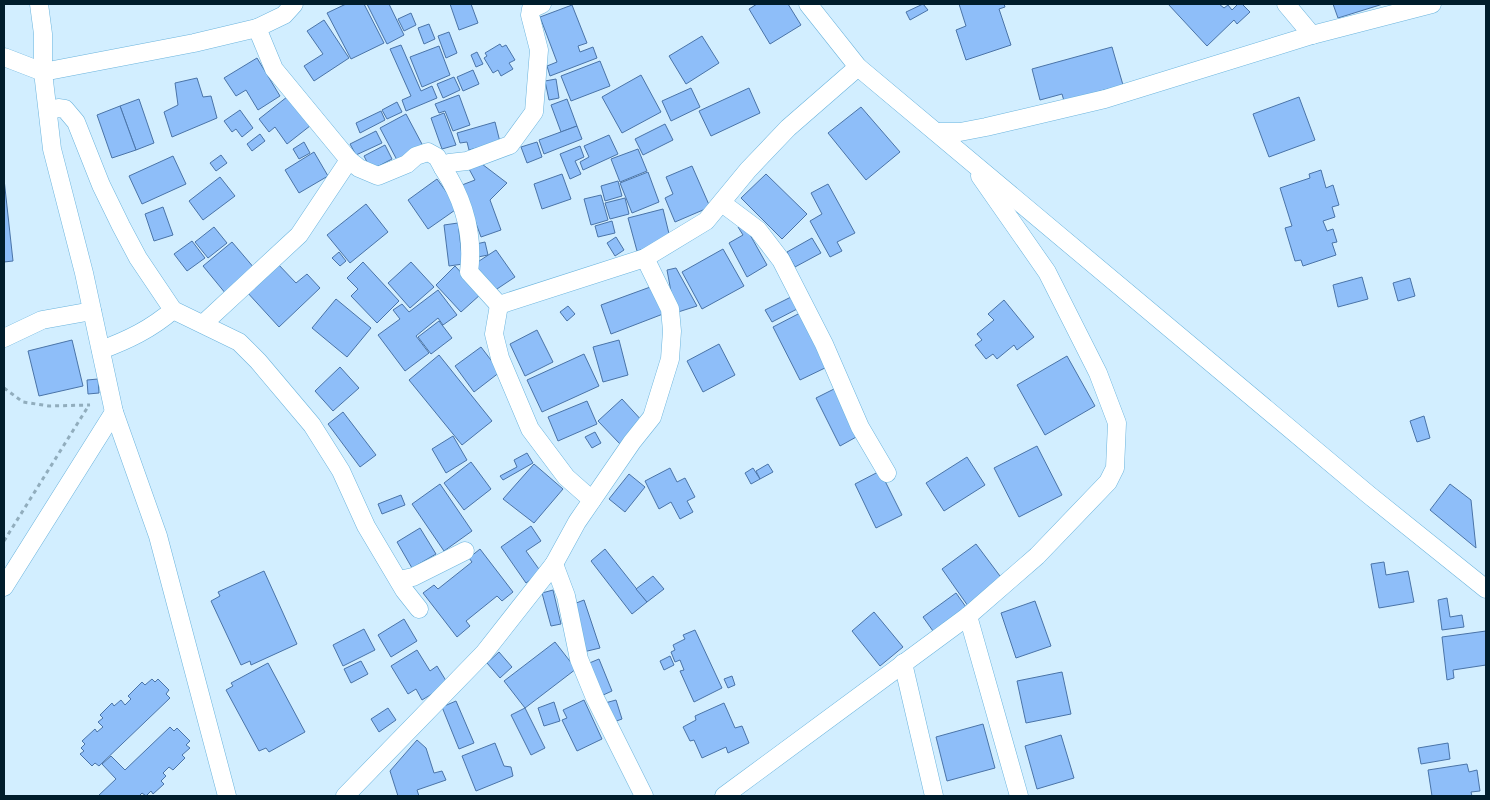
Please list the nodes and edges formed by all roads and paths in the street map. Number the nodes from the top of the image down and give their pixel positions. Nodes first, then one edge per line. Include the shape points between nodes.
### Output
1 (38, 4) edge
2 (294, 4) edge
3 (542, 4) edge
4 (808, 4) edge
5 (1286, 4) edge
6 (1432, 4) edge
7 (257, 28) junction
8 (1312, 36) junction
9 (4, 56) edge
10 (858, 67) junction
11 (43, 72) junction
12 (48, 111) junction
13 (936, 132) junction
14 (349, 160) junction
15 (971, 160) junction
16 (443, 168) junction
17 (722, 203) junction
18 (645, 258) junction
19 (499, 305) junction
20 (173, 310) junction
21 (92, 311) junction
22 (203, 324) junction
23 (4, 338) edge
24 (101, 350) junction
25 (109, 386) junction
26 (4, 388) edge
27 (90, 405) junction
28 (114, 412) junction
29 (887, 473) dead end
30 (592, 500) junction
31 (4, 541) edge
32 (464, 551) dead end
33 (554, 564) junction
34 (399, 580) junction
35 (4, 587) edge
36 (1486, 589) edge
37 (419, 609) dead end
38 (968, 616) junction
39 (903, 663) junction
40 (351, 795) edge
41 (227, 796) edge
42 (644, 796) edge
43 (724, 796) edge
44 (934, 796) edge
45 (1019, 796) edge

1 - 11 street via 43,34
2 - 7 street via 284,15
3 - 16 street via 531,9 530,15 539,50 534,112 510,145 467,162 449,163
4 - 10 street
5 - 8 street
6 - 8 street
7 - 11 street
7 - 14 street via 274,69
8 - 13 street via 1104,99 986,128
9 - 11 street
10 - 13 street
10 - 17 street via 788,128
11 - 12 street
12 - 20 street via 65,109 76,122 121,226
12 - 21 street via 52,149
13 - 15 street
14 - 16 street via 378,176 428,152 438,157
14 - 22 street via 299,235
15 - 36 street via 1368,495
15 - 38 street via 1047,272 1098,373 1117,423 1115,468 1108,482 1037,556
16 - 19 street via 457,189 467,217 471,255 469,272
17 - 18 street via 706,222
17 - 29 street via 758,230 781,260 824,344 860,427
18 - 19 street
18 - 30 street via 670,309 670,359 652,417
19 - 30 street via 494,334 500,358 530,429 566,478
20 - 22 street
20 - 24 street via 157,324
21 - 23 street via 42,320
21 - 24 street
22 - 34 street via 239,342 312,424 341,471 366,526
24 - 25 street
25 - 27 path
25 - 28 street
26 - 27 path via 23,402 50,406
27 - 31 path
28 - 35 street
28 - 41 street via 158,536
30 - 33 street
32 - 34 street via 413,577
33 - 40 street via 484,653
33 - 42 street via 566,596 579,659
34 - 37 street
38 - 39 street
38 - 45 street
39 - 43 street
39 - 44 street

